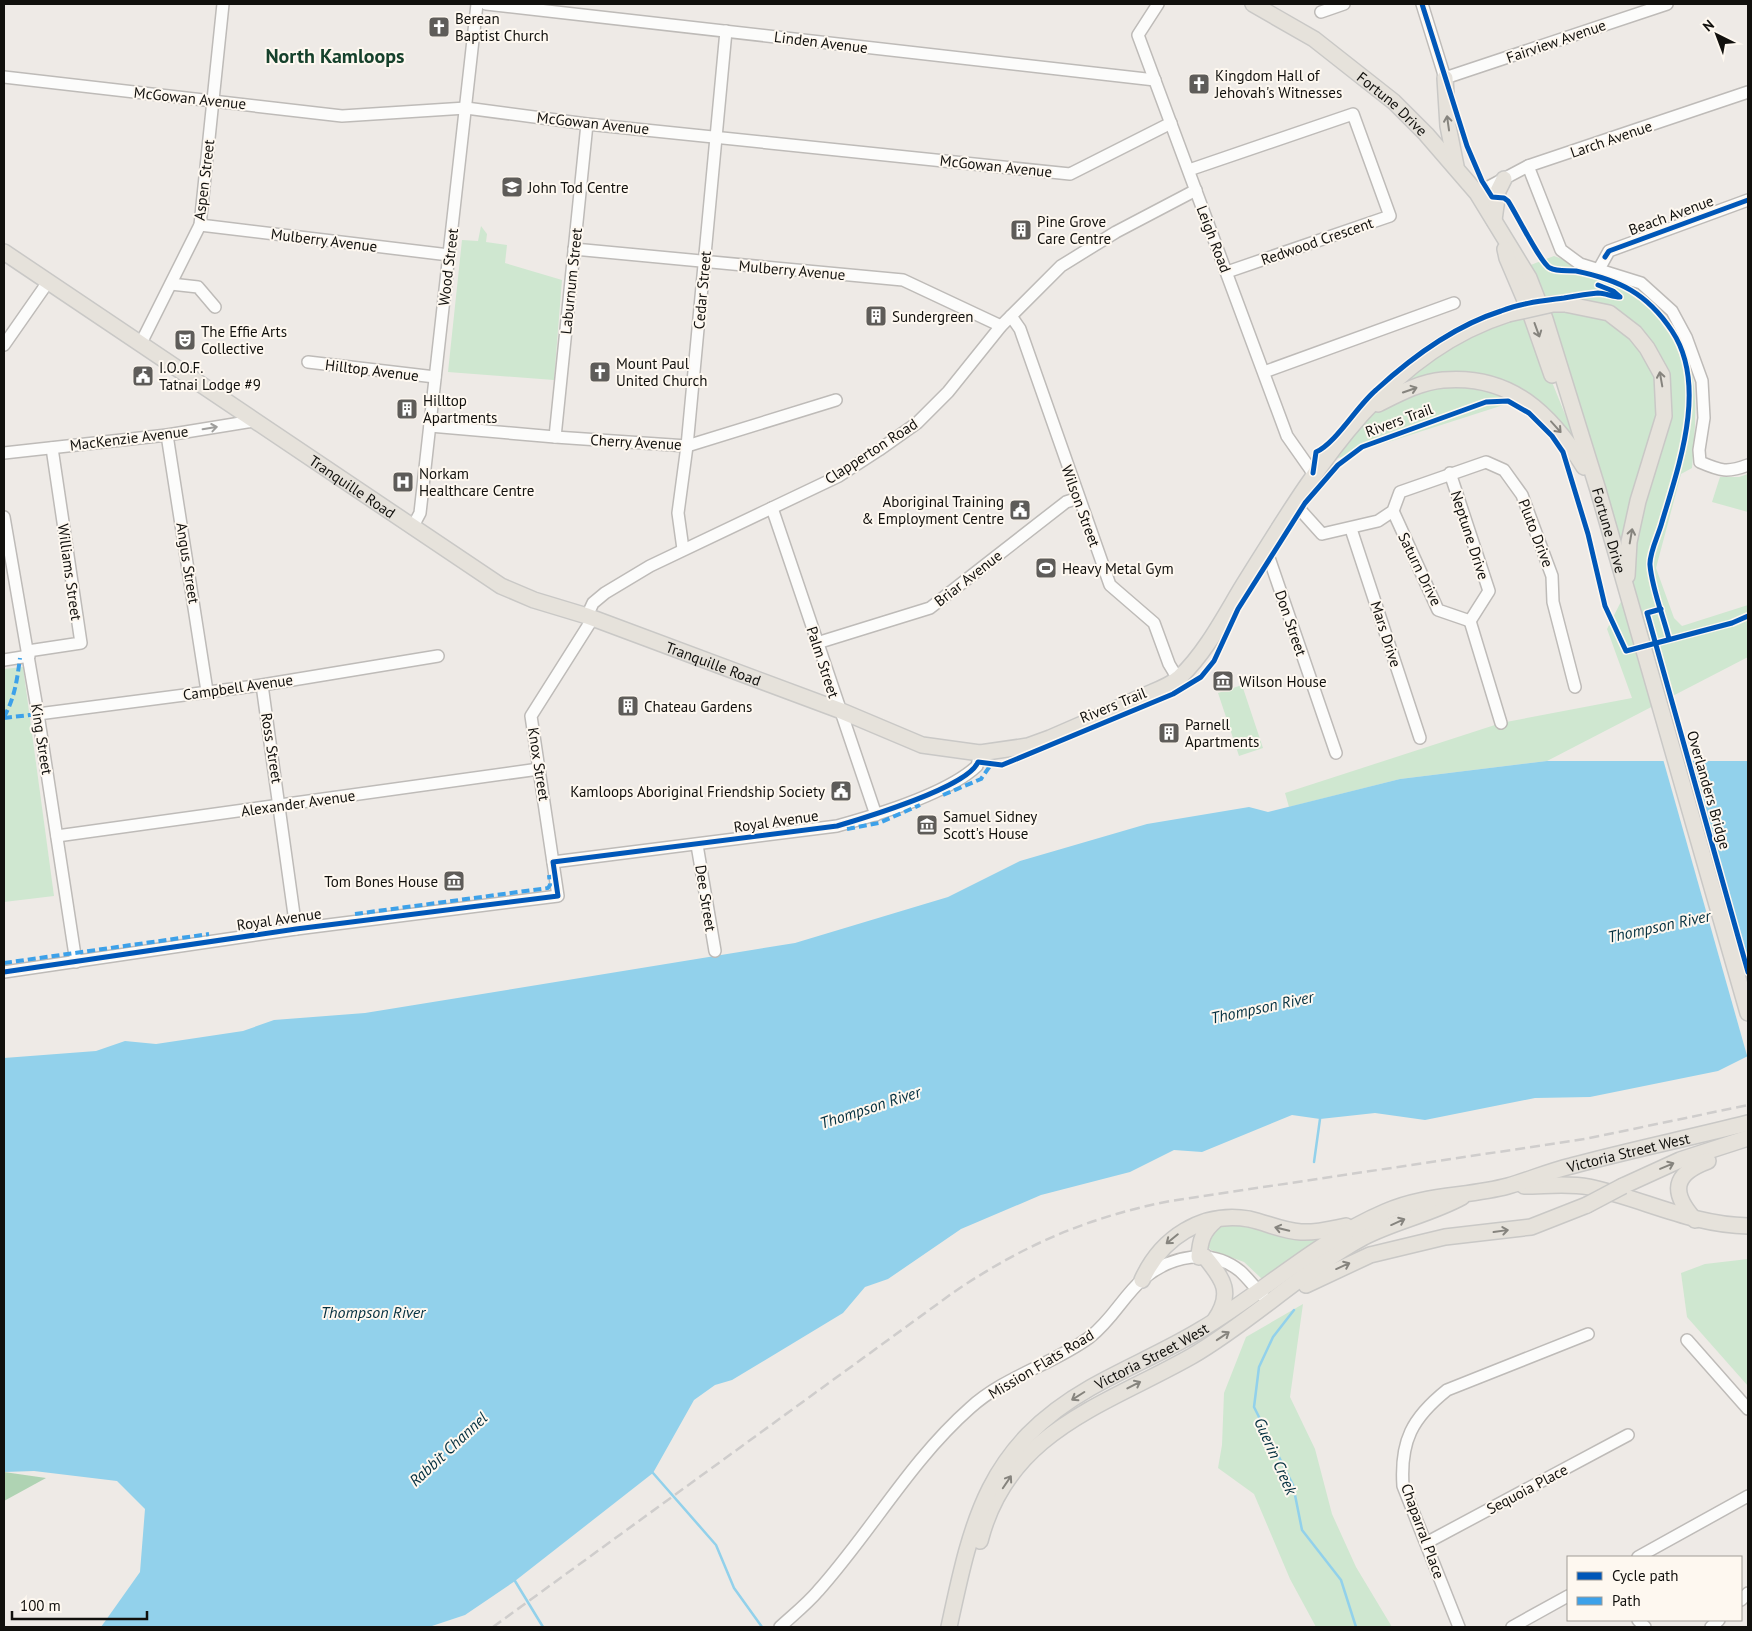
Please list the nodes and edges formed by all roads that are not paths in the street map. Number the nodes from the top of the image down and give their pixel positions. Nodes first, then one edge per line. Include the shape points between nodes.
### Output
1 (223, 4) edge
2 (477, 4) edge
3 (486, 4) edge
4 (1158, 4) edge
5 (1253, 4) edge
6 (1344, 4) edge
7 (1422, 4) edge
8 (1666, 4) edge
9 (1321, 12) dead end
10 (726, 31) junction
11 (4, 77) edge
12 (1445, 78) junction
13 (1155, 80) junction
14 (1748, 92) edge
15 (213, 101) junction
16 (466, 108) junction
17 (1171, 123) junction
18 (587, 124) junction
19 (716, 137) junction
20 (1528, 166) junction
21 (1457, 168) junction
22 (1189, 170) junction
23 (1504, 179) junction
24 (1196, 190) junction
25 (1477, 193) junction
26 (1748, 200) edge
27 (1494, 220) junction
28 (200, 226) junction
29 (574, 249) junction
30 (4, 252) edge
31 (449, 255) junction
32 (704, 261) junction
33 (1600, 269) junction
34 (1227, 272) junction
35 (48, 282) junction
36 (171, 284) junction
37 (1454, 303) dead end
38 (215, 308) dead end
39 (1011, 316) junction
40 (1001, 326) junction
41 (141, 343) junction
42 (4, 345) edge
43 (308, 362) dead end
44 (1264, 372) junction
45 (435, 378) junction
46 (836, 400) dead end
47 (1365, 410) junction
48 (253, 421) junction
49 (430, 426) junction
50 (167, 435) junction
51 (555, 438) junction
52 (687, 446) junction
53 (52, 448) junction
54 (4, 453) edge
55 (1748, 466) edge
56 (1313, 473) junction
57 (1450, 473) junction
58 (1598, 490) junction
59 (1078, 498) junction
60 (1295, 504) junction
61 (772, 508) junction
62 (1393, 511) junction
63 (4, 518) edge
64 (412, 528) junction
65 (1351, 529) junction
66 (683, 549) junction
67 (1266, 549) junction
68 (1626, 585) junction
69 (1633, 608) joint
70 (590, 617) junction
71 (1470, 621) junction
72 (817, 643) junction
73 (28, 654) junction
74 (438, 656) dead end
75 (4, 660) edge
76 (1178, 678) junction
77 (262, 685) junction
78 (1575, 687) dead end
79 (207, 691) junction
80 (839, 710) junction
81 (38, 714) junction
82 (1501, 722) dead end
83 (1420, 738) dead end
84 (980, 753) junction
85 (1336, 753) dead end
86 (539, 769) junction
87 (280, 805) junction
88 (876, 815) junction
89 (57, 836) junction
90 (697, 845) junction
91 (553, 862) junction
92 (558, 896) joint
93 (296, 929) junction
94 (715, 951) dead end
95 (76, 962) junction
96 (4, 972) edge
97 (1748, 1013) edge
98 (1748, 1123) edge
99 (1748, 1139) edge
100 (1508, 1186) junction
101 (1465, 1195) junction
102 (1748, 1214) edge
103 (1216, 1220) junction
104 (1695, 1220) junction
105 (1364, 1221) junction
106 (1726, 1223) junction
107 (1748, 1226) edge
108 (1202, 1257) junction
109 (1142, 1280) junction
110 (1258, 1291) junction
111 (1268, 1304) junction
112 (1213, 1323) junction
113 (1588, 1334) dead end
114 (1687, 1340) dead end
115 (1748, 1409) edge
116 (1628, 1435) dead end
117 (1748, 1496) edge
118 (1426, 1544) junction
119 (1640, 1556) edge
120 (1567, 1597) edge
121 (780, 1627) edge
122 (949, 1627) edge
123 (960, 1627) edge
124 (1459, 1627) edge
125 (1512, 1627) edge

1 - 15 street, Aspen Street
2 - 16 street, Wood Street
3 - 10 street, Linden Avenue
4 - 13 street, Leigh Road via 1138,35
5 - 21 main road, Fortune Drive via 1314,40 1361,75 1394,102
6 - 9 street
7 - 12 street
8 - 12 street, Fairview Avenue
10 - 13 street, Linden Avenue
10 - 19 street, Cedar Street
11 - 15 street, McGowan Avenue
21 -> 12 main road via 1448,126
13 - 17 street, Leigh Road
14 - 20 street, Larch Avenue
15 - 16 street, McGowan Avenue via 342,116
15 - 28 street, Aspen Street
16 - 18 street, McGowan Avenue
16 - 31 street, Wood Street
17 - 19 street, McGowan Avenue via 1070,174
17 - 22 street, Leigh Road
18 - 19 street, McGowan Avenue
18 - 29 street, Laburnum Street
19 - 32 street, Cedar Street
20 - 23 street, Larch Avenue
20 - 33 street via 1561,250 1580,264
21 - 25 main road, Fortune Drive
22 - 24 street, Leigh Road
22 - 34 street, Redwood Crescent via 1353,114 1390,216
23 - 25 street, Larch Avenue
23 - 27 main road via 1498,191
24 - 34 street, Leigh Road
24 - 39 street, Clapperton Road via 1116,232 1061,266
25 - 27 main road, Fortune Drive
26 - 33 street, Beach Avenue via 1609,251
27 - 58 main road, Fortune Drive via 1504,235 1507,258 1562,402 1586,452
28 - 31 street, Mulberry Avenue
28 - 36 street, Aspen Street
29 - 32 street, Mulberry Avenue
29 - 51 street, Laburnum Street
30 - 35 main road, Tranquille Road
31 - 45 street, Wood Street
32 - 40 street, Mulberry Avenue via 903,280
32 - 52 street, Cedar Street
33 - 55 street via 1641,283 1672,311 1686,336 1702,381 1704,418 1700,462 1719,470 1732,471
34 - 44 street, Leigh Road
35 - 41 main road, Tranquille Road
35 - 42 street
36 - 38 street via 198,287
36 - 41 street, Aspen Street
37 - 44 street
39 - 40 street, Clapperton Road
39 - 59 street, Wilson Street via 1020,329
40 - 61 street, Clapperton Road via 948,392 917,423 838,476
41 - 48 main road, Tranquille Road
43 - 45 street, Hilltop Avenue
44 - 56 street, Leigh Road via 1288,436
45 - 49 street, Wood Street
46 - 52 street, Cherry Avenue
47 - 56 main road, Tranquille Road
47 -> 58 main road via 1406,390 1442,380 1476,380 1508,389 1531,403 1564,436
68 -> 47 main road, Tranquille Road, bridge via 1629,542 1638,501 1664,416 1662,374 1635,334 1609,313 1553,304 1508,314 1471,329 1442,346 1404,372
50 -> 48 street, MacKenzie Avenue
48 - 64 main road, Tranquille Road
49 - 51 street, Cherry Avenue
49 - 64 street, Wood Street via 420,513
50 - 53 street, MacKenzie Avenue
50 - 79 street, Angus Street
51 - 52 street, Cherry Avenue
52 - 66 street, Cedar Street via 678,513
53 - 54 street, MacKenzie Avenue
53 - 73 street, Williams Street via 80,643
56 - 60 main road, Tranquille Road
57 - 62 street, Pluto Drive via 1400,492
57 - 71 street, Neptune Drive via 1489,591
57 - 78 street, Pluto Drive via 1486,462 1504,470 1522,496 1552,576 1552,602
58 - 68 main road, Fortune Drive
59 - 72 street, Briar Avenue via 1066,502 930,608
59 - 76 street, Wilson Street via 1110,585 1154,623
60 - 65 street via 1322,534
60 - 67 main road, Tranquille Road
61 - 66 street, Clapperton Road
61 - 72 street, Palm Street
62 - 65 street via 1378,521
62 - 71 street, Saturn Drive via 1438,610
63 - 73 street, King Street
64 - 70 main road, Tranquille Road via 501,586
65 - 83 street, Mars Drive
66 - 70 street, Clapperton Road via 604,593 593,603
67 - 76 main road, Tranquille Road via 1210,637
67 - 85 street, Don Street
68 - 69 main road, Fortune Drive
69 - 97 main road, Overlanders Bridge
70 - 80 main road, Tranquille Road
70 - 86 street, Knox Street via 531,716
71 - 82 street
72 - 80 street, Palm Street
73 - 75 street
73 - 81 street, King Street
74 - 77 street, Campbell Avenue
76 - 84 main road, Tranquille Road via 1050,738 1028,746
77 - 79 street, Campbell Avenue
77 - 87 street, Ross Street
79 - 81 street, Campbell Avenue
80 - 84 main road, Tranquille Road via 922,745
80 - 88 street, Palm Street
81 - 89 street, King Street
84 - 88 street, Royal Avenue via 977,766 960,778
86 - 87 street, Alexander Avenue
86 - 91 street, Knox Street
87 - 89 street, Alexander Avenue
87 - 93 street, Ross Street
88 - 90 street, Royal Avenue via 837,826
89 - 95 street, King Street
90 - 91 street, Royal Avenue
90 - 94 street, Dee Street
91 - 92 street, Knox Street
92 - 93 street, Royal Avenue
93 - 95 street, Royal Avenue
95 - 96 street, Royal Avenue
98 - 100 main road, Victoria Street West via 1570,1166
99 - 104 main road via 1685,1173 1679,1187 1679,1198
111 -> 99 main road, bridge via 1370,1255 1445,1237 1531,1227 1587,1205 1680,1160
100 - 101 main road, Victoria Street West
100 - 104 main road, Victoria Street West via 1564,1184 1589,1187
101 - 105 main road, Victoria Street West via 1417,1200
111 -> 101 main road, Victoria Street West via 1365,1237
102 - 106 main road
105 -> 103 main road via 1317,1232 1300,1232 1282,1230 1249,1219
103 - 108 main road via 1201,1237
103 -> 109 main road via 1196,1224 1171,1239 1150,1263
104 - 106 main road, Victoria Street West
105 - 110 main road, Victoria Street West via 1320,1247
106 - 107 main road, Victoria Street West
108 - 109 street, Mission Flats Road via 1166,1263
108 - 110 street, Mission Flats Road via 1229,1264
108 - 112 main road via 1216,1271 1226,1293 1223,1307
109 - 121 street, Mission Flats Road via 1106,1324 1091,1336 1004,1383 970,1408 918,1463 818,1591
110 - 111 street, Mission Flats Road
110 - 112 main road, Victoria Street West
123 -> 111 main road, Victoria Street West via 981,1533 990,1511 1024,1459 1073,1418 1191,1356
112 -> 122 main road, Victoria Street West via 1063,1405 1014,1450 980,1507 972,1528
113 - 118 street, Chaparral Place via 1446,1390 1428,1404 1414,1423 1402,1465 1404,1486
114 - 115 street
116 - 118 street, Sequoia Place
117 - 119 street
118 - 124 street, Chaparral Place
120 - 125 street

